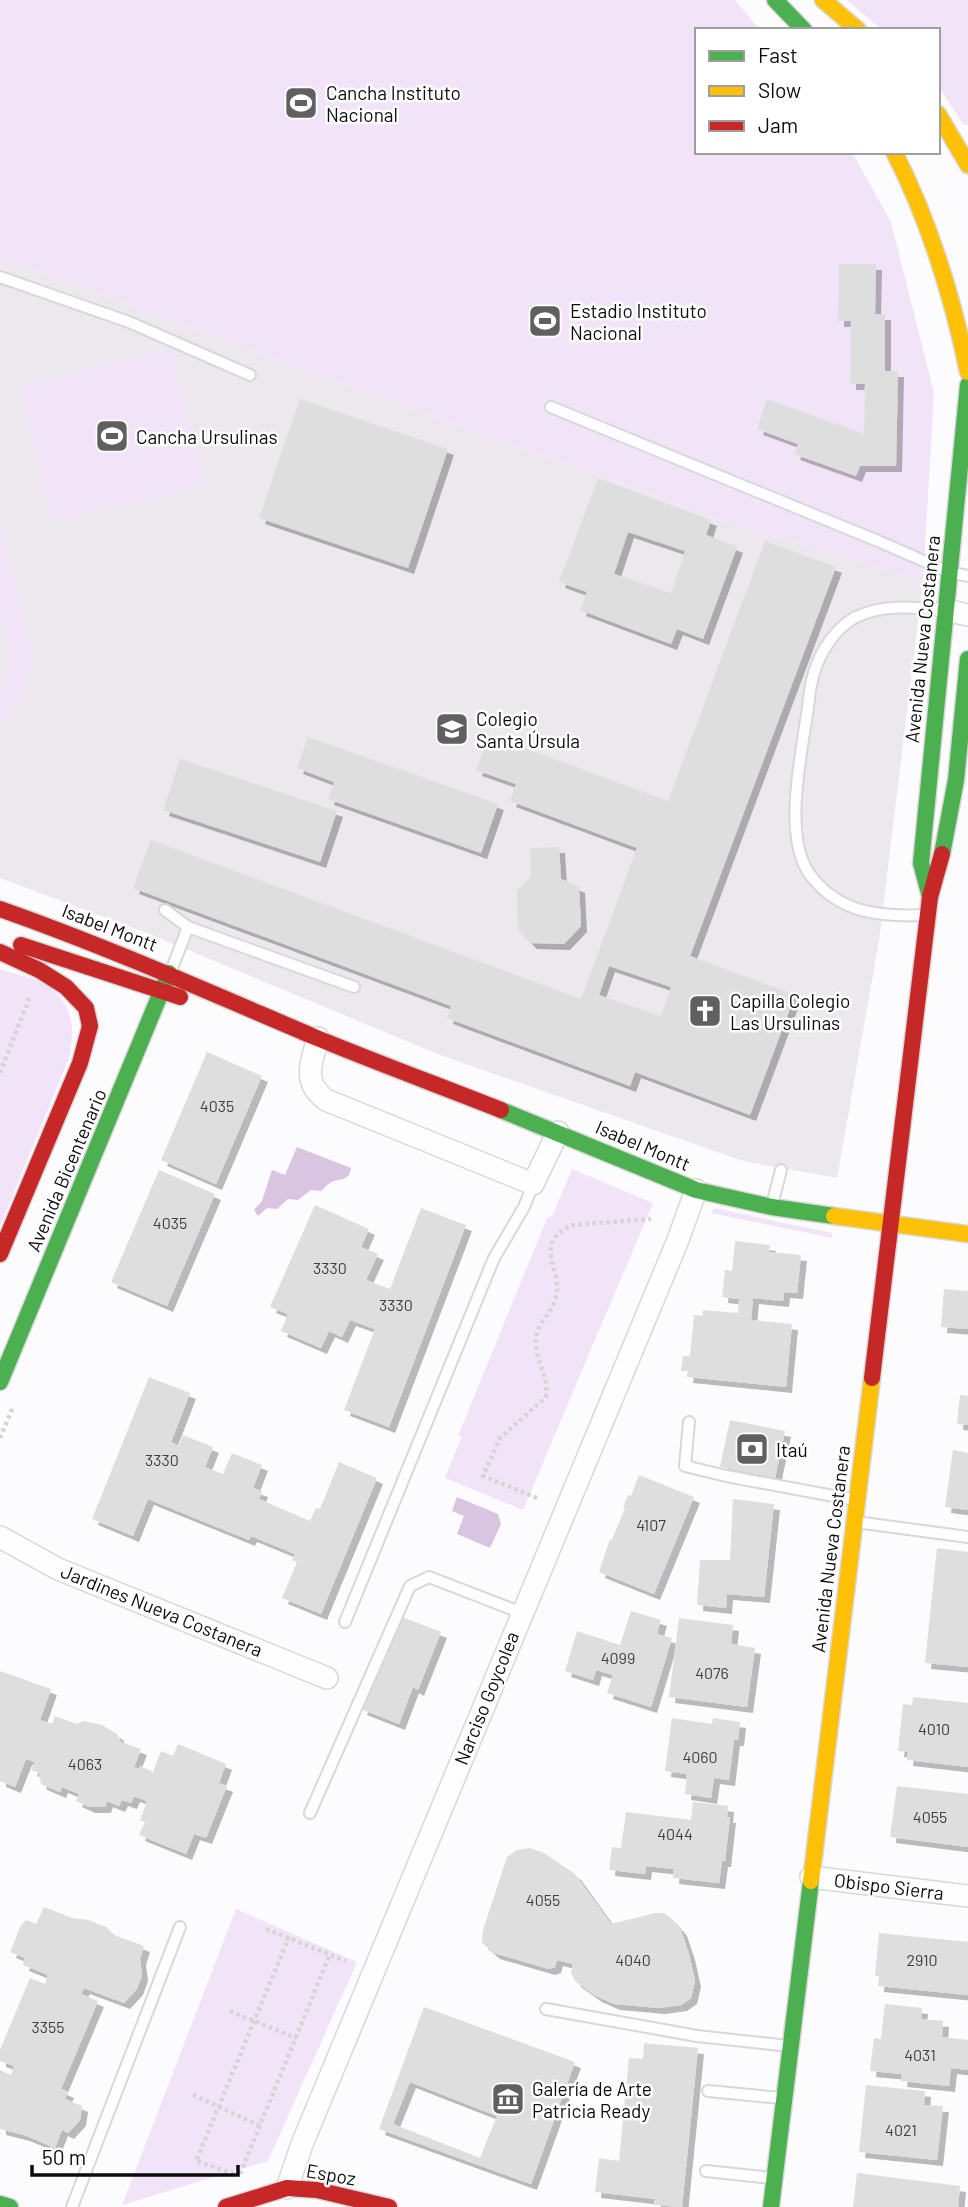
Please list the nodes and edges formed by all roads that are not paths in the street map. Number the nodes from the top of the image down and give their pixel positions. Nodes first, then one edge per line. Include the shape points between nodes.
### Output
1 (775, 0) edge
2 (823, 0) edge
3 (802, 28) edge
4 (856, 28) edge
5 (940, 117) edge
6 (895, 154) edge
7 (968, 166) edge
8 (0, 277) edge
9 (968, 372) edge
10 (250, 375) dead end
11 (968, 385) edge
12 (551, 407) dead end
13 (949, 572) junction
14 (968, 576) edge
15 (945, 610) junction
16 (968, 615) edge
17 (968, 659) edge
18 (930, 897) junction
19 (0, 909) edge
20 (165, 910) dead end
21 (928, 915) junction
22 (188, 927) junction
23 (0, 939) edge
24 (0, 951) edge
25 (169, 973) junction
26 (354, 987) dead end
27 (162, 992) junction
28 (318, 1038) junction
29 (558, 1132) junction
30 (781, 1170) dead end
31 (534, 1184) junction
32 (696, 1190) junction
33 (772, 1208) junction
34 (890, 1224) junction
35 (968, 1234) edge
36 (0, 1254) edge
37 (0, 1382) edge
38 (689, 1422) dead end
39 (857, 1500) junction
40 (854, 1522) junction
41 (0, 1537) edge
42 (968, 1537) edge
43 (522, 1613) junction
44 (345, 1622) dead end
45 (327, 1678) dead end
46 (310, 1813) dead end
47 (811, 1877) junction
48 (968, 1896) edge
49 (180, 1927) dead end
50 (546, 2010) dead end
51 (790, 2046) junction
52 (708, 2091) dead end
53 (784, 2099) junction
54 (706, 2171) dead end
55 (774, 2178) junction
56 (284, 2198) edge
57 (0, 2204) edge
58 (10, 2207) edge
59 (72, 2207) edge
60 (226, 2207) edge
61 (389, 2207) edge
62 (771, 2207) edge

1 - 3 main road
2 - 4 main road
5 - 7 main road
6 - 9 main road via 940,258
8 - 10 lane via 129,322
11 - 13 main road, Avenida Nueva Costanera
12 - 13 lane
13 - 14 lane
13 - 15 main road, Avenida Nueva Costanera
15 - 16 street
15 - 18 main road, Avenida Nueva Costanera via 921,863
15 - 21 lane via 873,611 854,618 827,644 814,672 796,789 801,855 811,876 853,909 891,917
17 - 18 main road, Avenida Nueva Costanera via 943,861
18 - 21 main road, Avenida Nueva Costanera
19 - 25 main road, Isabel Montt
20 - 22 lane
21 - 34 main road, Avenida Nueva Costanera
22 - 25 lane
22 - 26 lane
23 - 27 main road, Isabel Montt
24 - 36 main road, Avenida Bicentenario via 50,976 83,1004 90,1018 89,1039 80,1063
25 - 27 main road, Avenida Bicentenario
25 - 28 main road, Isabel Montt
27 - 28 main road, Isabel Montt
27 - 37 main road, Avenida Bicentenario
28 - 29 main road, Isabel Montt
28 - 31 street via 310,1076 313,1091 326,1100
29 - 31 street
29 - 32 main road, Isabel Montt
30 - 33 lane
31 - 44 lane via 494,1258
32 - 33 main road, Isabel Montt
32 - 43 street, Narciso Goycolea
33 - 34 main road, Isabel Montt
34 - 35 main road, Isabel Montt
34 - 39 main road, Avenida Nueva Costanera
38 - 39 lane via 685,1466
39 - 40 main road, Avenida Nueva Costanera
40 - 42 lane
40 - 47 main road, Avenida Nueva Costanera
41 - 45 street, Jardines Nueva Costanera via 58,1569
43 - 46 lane via 429,1577 410,1586
43 - 56 street, Narciso Goycolea via 302,2144
47 - 48 street, Obispo Sierra
47 - 51 main road, Avenida Nueva Costanera
49 - 59 lane
50 - 51 lane via 697,2036
51 - 53 main road, Avenida Nueva Costanera
52 - 53 lane
53 - 55 main road, Avenida Nueva Costanera
54 - 55 lane
55 - 62 main road, Avenida Nueva Costanera
56 - 60 main road, Espoz
56 - 61 main road, Espoz via 317,2190
57 - 58 main road

